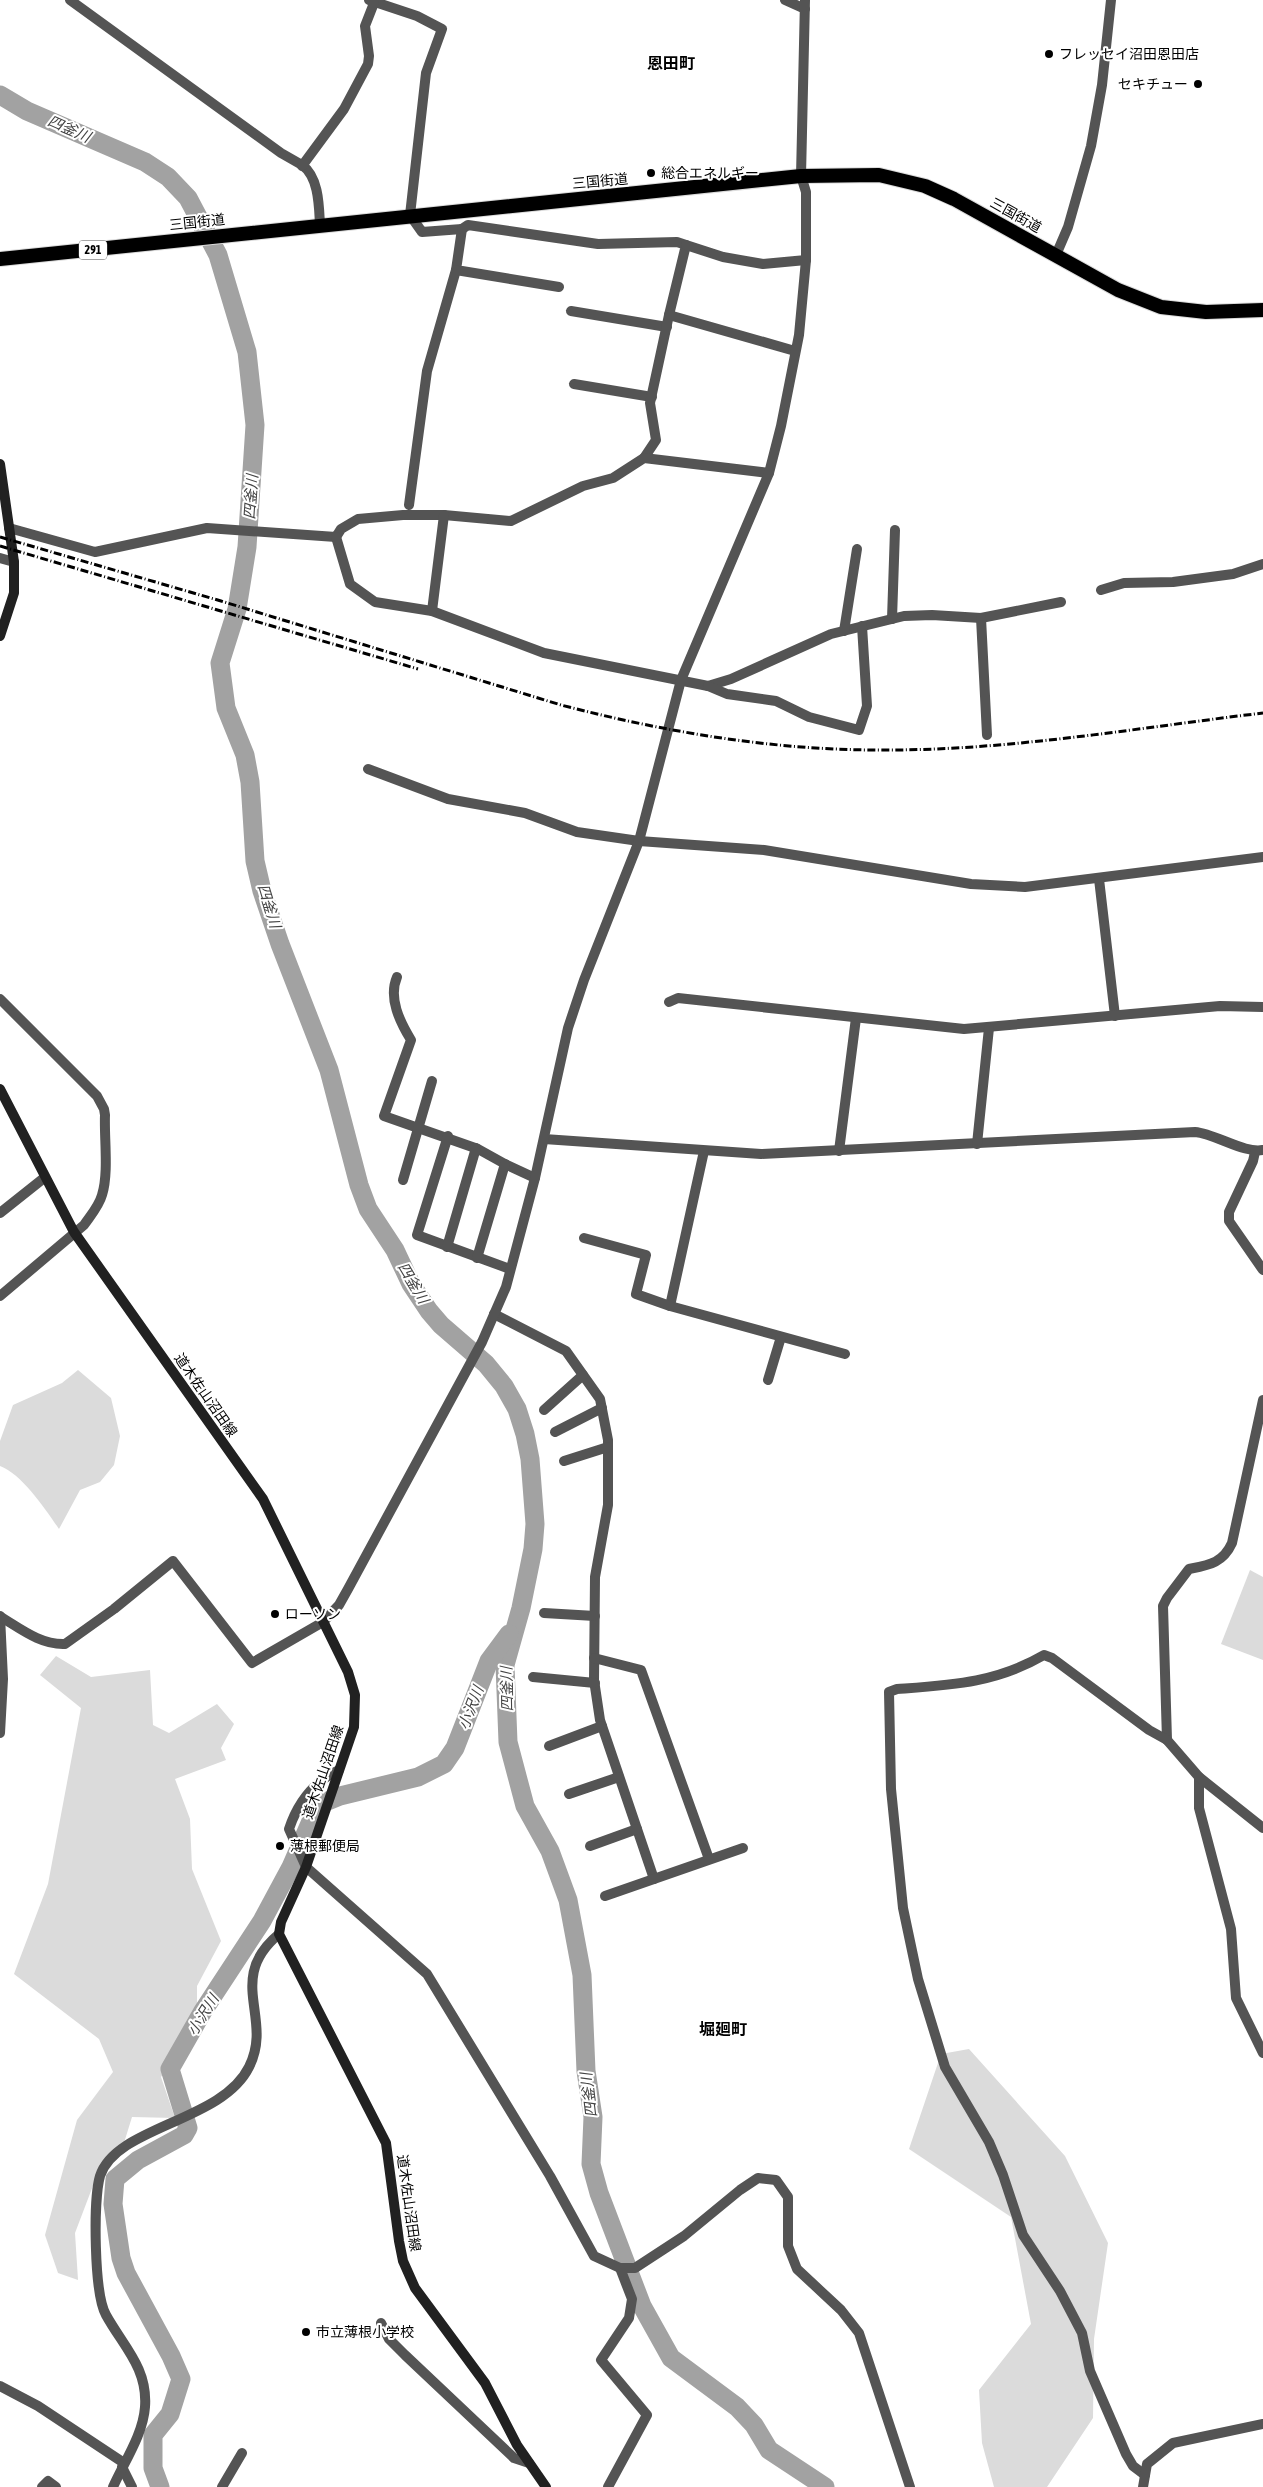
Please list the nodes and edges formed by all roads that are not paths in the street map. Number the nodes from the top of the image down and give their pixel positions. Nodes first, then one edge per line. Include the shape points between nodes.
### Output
1 (70, 0) edge
2 (786, 0) edge
3 (1111, 0) edge
4 (371, 2) edge
5 (805, 4) edge
6 (302, 166) junction
7 (801, 176) junction
8 (410, 215) junction
9 (320, 225) junction
10 (462, 229) junction
11 (686, 245) junction
12 (1056, 255) junction
13 (0, 259) edge
14 (806, 260) junction
15 (456, 270) junction
16 (559, 287) dead end
17 (1263, 310) edge
18 (571, 311) dead end
19 (670, 315) junction
20 (667, 327) junction
21 (795, 351) junction
22 (574, 384) dead end
23 (652, 397) junction
24 (644, 458) junction
25 (0, 464) edge
26 (769, 474) junction
27 (409, 505) dead end
28 (444, 515) junction
29 (9, 528) junction
30 (894, 530) dead end
31 (336, 537) junction
32 (857, 549) dead end
33 (0, 558) edge
34 (14, 562) junction
35 (1263, 564) edge
36 (1102, 590) dead end
37 (1061, 602) dead end
38 (432, 611) junction
39 (981, 618) junction
40 (892, 619) junction
41 (862, 626) junction
42 (844, 631) junction
43 (0, 636) edge
44 (681, 680) junction
45 (708, 686) junction
46 (987, 735) dead end
47 (368, 769) dead end
48 (639, 841) junction
49 (1263, 857) edge
50 (1099, 879) junction
51 (397, 977) dead end
52 (0, 999) edge
53 (669, 1002) dead end
54 (1263, 1007) edge
55 (1115, 1016) junction
56 (856, 1018) junction
57 (989, 1028) junction
58 (432, 1081) dead end
59 (0, 1089) edge
60 (418, 1127) junction
61 (448, 1136) junction
62 (544, 1139) junction
63 (977, 1144) junction
64 (476, 1148) junction
65 (704, 1151) junction
66 (1259, 1151) edge
67 (839, 1152) junction
68 (505, 1164) junction
69 (44, 1178) junction
70 (535, 1178) junction
71 (403, 1180) dead end
72 (0, 1213) edge
73 (74, 1232) junction
74 (584, 1238) dead end
75 (447, 1247) junction
76 (477, 1258) junction
77 (510, 1269) junction
78 (1263, 1270) edge
79 (0, 1296) edge
80 (670, 1306) junction
81 (494, 1314) junction
82 (781, 1336) junction
83 (845, 1354) dead end
84 (583, 1375) junction
85 (768, 1380) dead end
86 (1263, 1400) edge
87 (602, 1408) junction
88 (544, 1410) dead end
89 (555, 1432) dead end
90 (608, 1447) junction
91 (564, 1461) dead end
92 (544, 1613) dead end
93 (595, 1616) junction
94 (1, 1617) edge
95 (323, 1622) junction
96 (594, 1658) junction
97 (533, 1678) dead end
98 (595, 1683) junction
99 (602, 1726) junction
100 (0, 1732) edge
101 (1167, 1740) junction
102 (549, 1746) dead end
103 (339, 1770) junction
104 (619, 1777) junction
105 (1199, 1777) junction
106 (570, 1794) dead end
107 (1263, 1828) edge
108 (637, 1829) junction
109 (590, 1846) dead end
110 (743, 1848) dead end
111 (709, 1860) junction
112 (305, 1864) junction
113 (654, 1879) junction
114 (605, 1896) dead end
115 (279, 1934) junction
116 (1263, 2053) edge
117 (620, 2268) junction
118 (381, 2323) dead end
119 (0, 2386) edge
120 (1263, 2424) edge
121 (242, 2453) dead end
122 (529, 2463) junction
123 (123, 2465) junction
124 (1145, 2475) junction
125 (42, 2487) edge
126 (56, 2487) edge
127 (113, 2487) edge
128 (132, 2487) edge
129 (222, 2487) edge
130 (546, 2487) edge
131 (608, 2487) edge
132 (910, 2487) edge
133 (1143, 2487) edge

1 - 6 street
2 - 5 street
3 - 12 street via 1102,85 1091,146 1068,227
4 - 6 street via 365,26 368,64 344,110
4 - 8 street via 417,16 442,29 426,73
5 - 7 street
6 - 9 street via 310,173 316,189
7 - 8 highway, 三国街道 / 291
7 - 12 highway, 三国街道 / 291 via 858,174 909,181 939,192
7 - 14 street via 806,192
8 - 9 highway, 三国街道 / 291
8 - 10 street via 422,232
9 - 13 highway, 三国街道 / 291
10 - 11 street via 468,225 598,244 677,242
10 - 15 street
11 - 14 street via 723,257 763,264
11 - 19 street
12 - 17 highway, 三国街道 / 291 via 1118,290 1161,307 1206,312
14 - 21 street
15 - 16 street
15 - 27 street via 427,371
18 - 20 street
19 - 20 street
19 - 21 street
20 - 23 street
21 - 26 street via 782,426
22 - 23 street
23 - 24 street via 650,403 656,440
24 - 26 street
24 - 28 street via 613,478 583,486 511,521
25 - 29 main road
26 - 44 street
28 - 31 street via 358,519 341,529
28 - 38 street
29 - 31 street via 95,552 207,528
29 - 34 main road
30 - 40 street
31 - 38 street via 350,584 375,602
32 - 42 street
33 - 34 street
34 - 43 main road via 14,593
35 - 36 street via 1233,574 1173,582 1124,583
37 - 39 street
38 - 44 street via 544,653
39 - 40 street via 932,615
39 - 46 street
40 - 41 street
41 - 42 street
41 - 45 street via 867,706 859,730 809,717 776,700 727,694
42 - 45 street
44 - 45 street
44 - 48 street
47 - 48 street via 448,799 525,813 577,832
48 - 50 street via 764,850 970,884 1025,887
48 - 62 street via 568,1028
49 - 50 street
50 - 55 street
51 - 60 street via 393,986 398,1020 411,1040 384,1116
52 - 73 street via 97,1096 104,1109 103,1194 95,1211
53 - 56 street via 678,998
54 - 55 street via 1220,1006
55 - 57 street
56 - 57 street via 946,1028
56 - 67 street
57 - 63 street
58 - 60 street
59 - 69 main road, 道木佐山沼田線
60 - 61 street
60 - 71 street
61 - 64 street
61 - 75 street via 417,1235
62 - 65 street
62 - 70 street
63 - 66 street via 1195,1132 1208,1133
63 - 67 street
64 - 68 street
64 - 75 street
65 - 67 street via 761,1154
65 - 80 street
66 - 78 street via 1229,1212 1229,1221
68 - 70 street
68 - 76 street
69 - 72 street
69 - 73 main road, 道木佐山沼田線
70 - 77 street
73 - 79 street
73 - 95 main road, 道木佐山沼田線 via 264,1499
74 - 80 street via 646,1255 636,1294
75 - 76 street
76 - 77 street
77 - 81 street via 506,1288
80 - 82 street
81 - 84 street via 566,1351
81 - 95 street via 482,1342 339,1605
82 - 83 street
82 - 85 street
84 - 87 street via 600,1399
84 - 88 street
86 - 101 street via 1232,1543 1221,1560 1212,1565 1189,1568 1165,1601 1162,1621
87 - 89 street
87 - 90 street
90 - 91 street
90 - 93 street via 608,1505 595,1576
92 - 93 street
93 - 96 street
94 - 95 street via 34,1637 55,1645 65,1644 173,1561 252,1662
94 - 100 street via 3,1679
95 - 103 main road, 道木佐山沼田線 via 348,1672 355,1695 354,1727
96 - 98 street
96 - 111 street via 641,1670
97 - 98 street
98 - 99 street
99 - 102 street
99 - 104 street
101 - 105 street
101 - 124 street via 1044,1655 1023,1668 978,1682 889,1692 892,1789 904,1908 918,1979 945,2066 989,2142 1023,2235 1060,2291 1078,2326 1090,2371 1126,2454 1133,2466
103 - 112 main road, 道木佐山沼田線
103 - 112 street via 325,1776 295,1810 289,1829
104 - 106 street
104 - 108 street
105 - 107 street
105 - 116 street via 1199,1808 1231,1930 1236,1998
108 - 109 street
108 - 113 street
110 - 111 street
111 - 113 street
112 - 115 main road, 道木佐山沼田線
112 - 117 street via 427,1974 550,2176 594,2256
113 - 114 street
115 - 122 main road, 道木佐山沼田線 via 386,2143 399,2241 403,2261 415,2288 486,2382
115 - 123 street via 266,1945 252,1975 256,2044 244,2076 223,2097 115,2154 100,2176 96,2258 101,2304 133,2354 144,2388 142,2423
117 - 131 street via 632,2299 628,2318 601,2360 647,2415
117 - 132 street via 635,2268 662,2251 758,2178 776,2180 788,2197 788,2246 797,2269 841,2310 859,2333
118 - 122 street via 389,2339 405,2355 514,2458
119 - 123 street via 38,2406
120 - 124 street via 1173,2443 1147,2464
121 - 129 street
122 - 130 main road, 道木佐山沼田線
123 - 127 street
123 - 128 street
124 - 133 street
125 - 126 street via 48,2480

